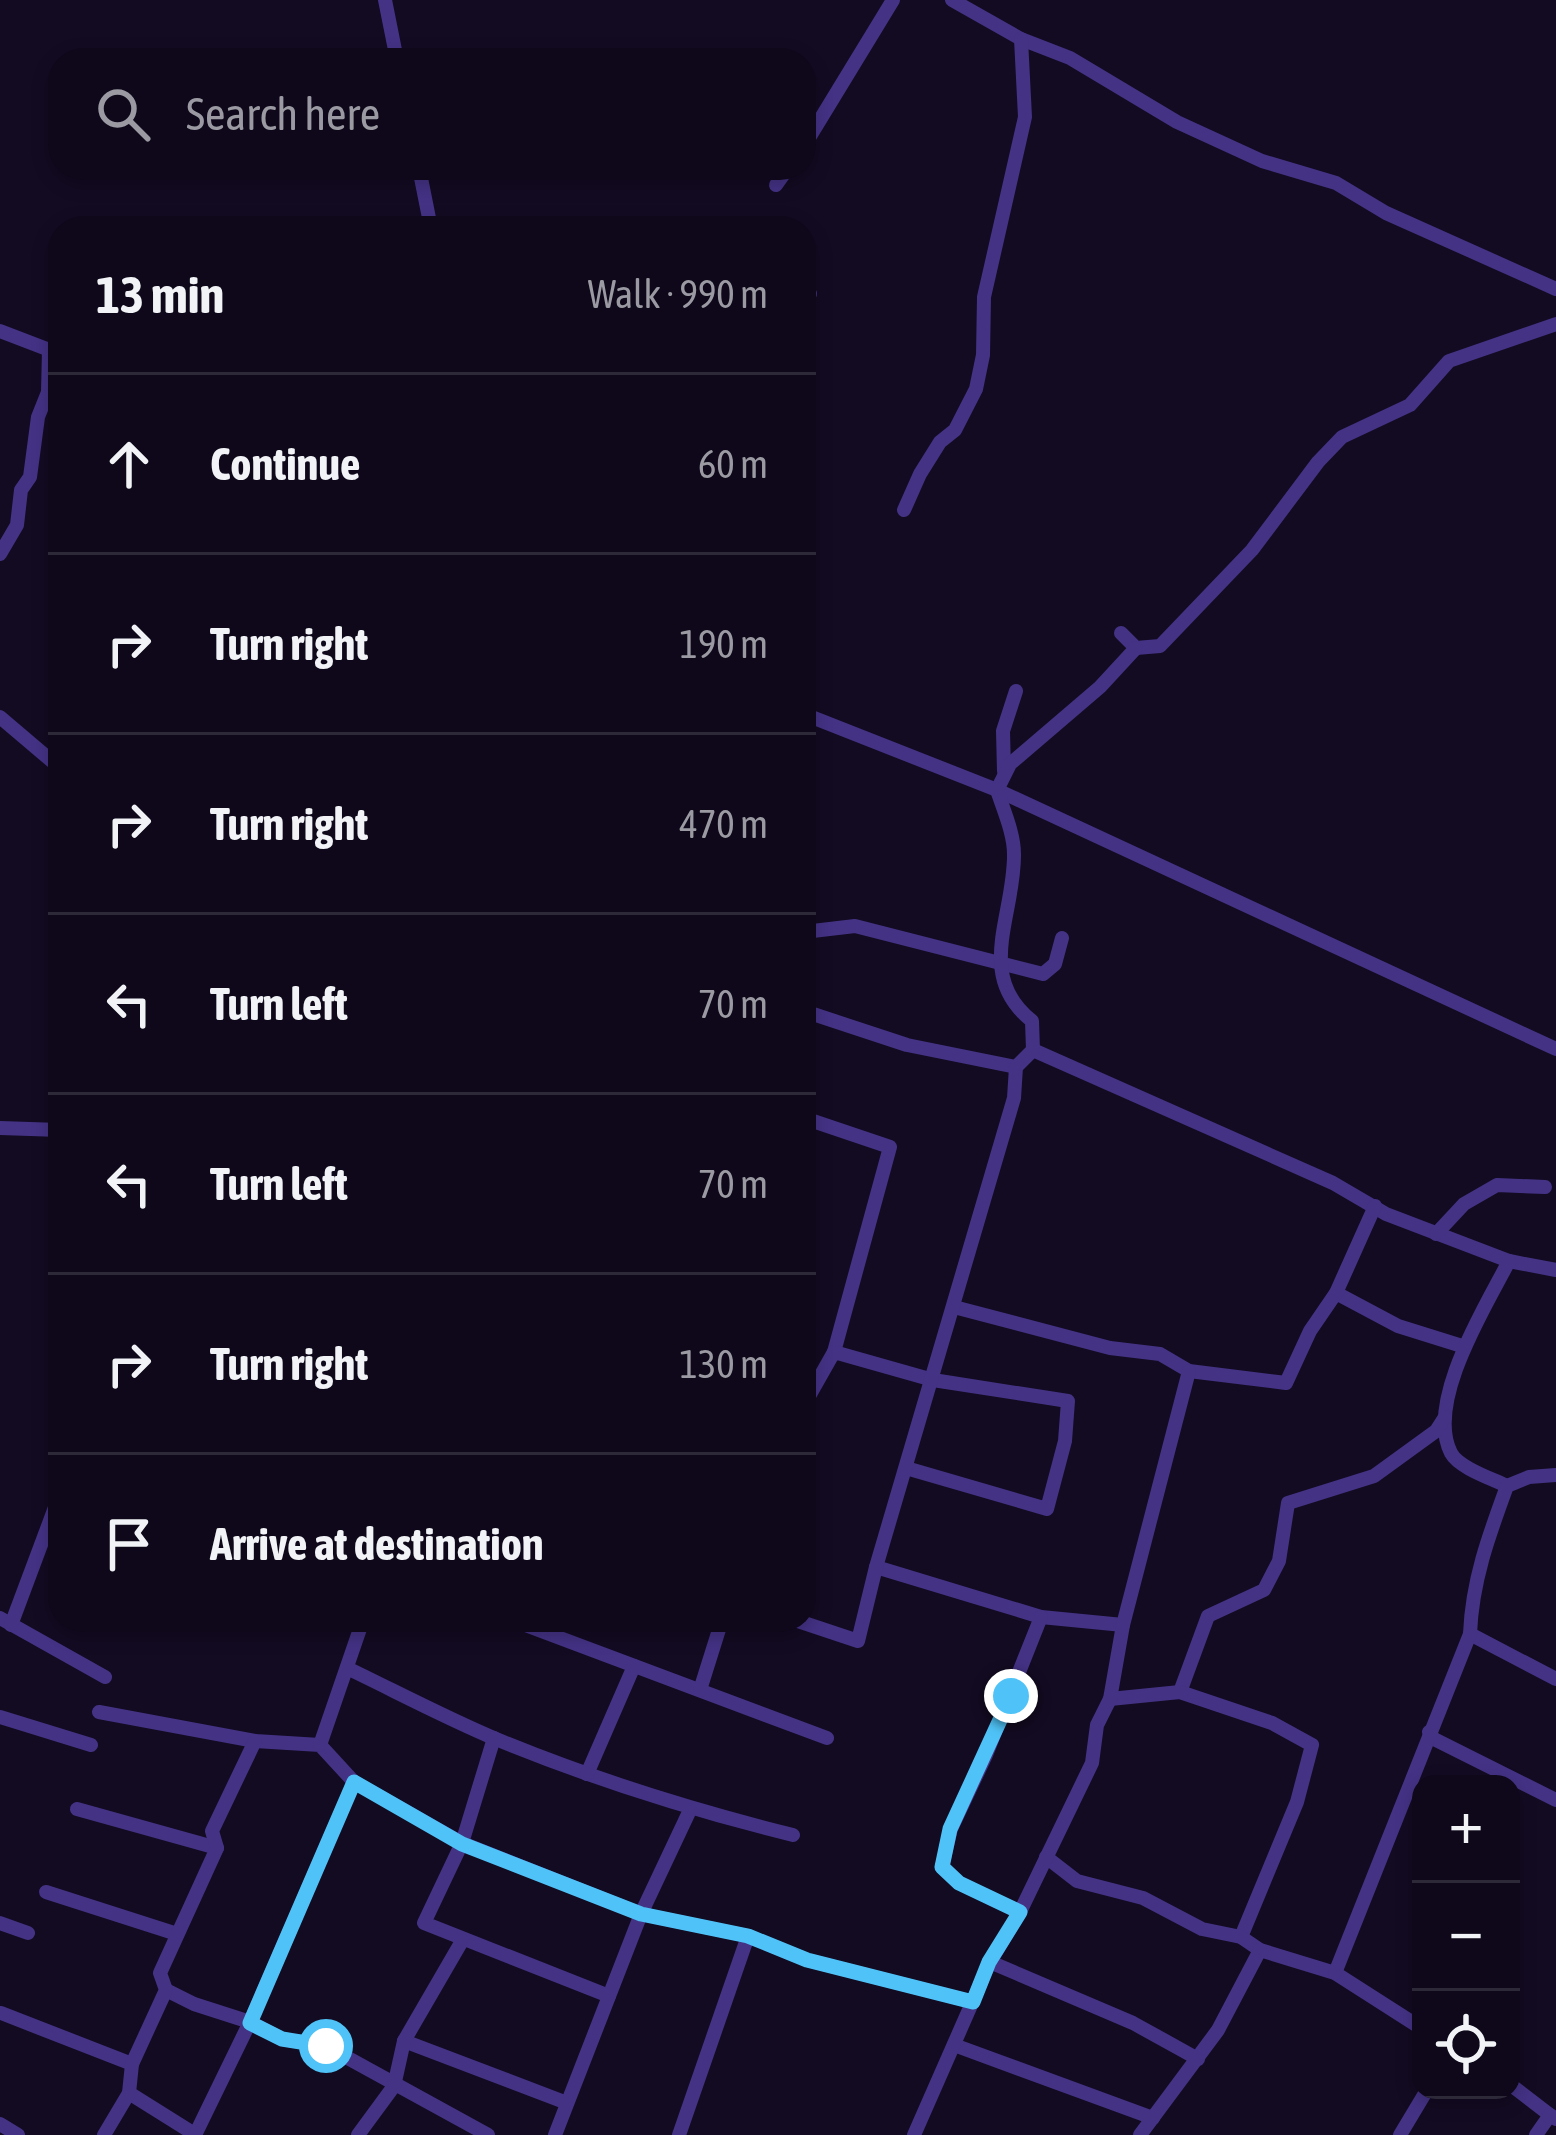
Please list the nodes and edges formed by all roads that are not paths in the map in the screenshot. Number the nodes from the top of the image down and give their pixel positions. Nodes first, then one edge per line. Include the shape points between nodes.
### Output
1 (385, 0) edge
2 (893, 0) edge
3 (952, 0) edge
4 (1021, 39) junction
5 (395, 48) edge
6 (816, 126) edge
7 (421, 180) edge
8 (780, 180) edge
9 (776, 185) dead end
10 (429, 216) edge
11 (1556, 289) edge
12 (1556, 324) edge
13 (0, 331) edge
14 (48, 350) edge
15 (48, 392) edge
16 (904, 510) dead end
17 (0, 554) edge
18 (1121, 633) dead end
19 (1136, 647) junction
20 (1016, 691) dead end
21 (0, 718) edge
22 (816, 718) edge
23 (48, 758) edge
24 (1000, 783) junction
25 (816, 931) edge
26 (1062, 938) dead end
27 (998, 961) junction
28 (816, 1014) edge
29 (1556, 1049) edge
30 (1034, 1050) junction
31 (1016, 1067) junction
32 (816, 1122) edge
33 (0, 1127) edge
34 (48, 1129) edge
35 (1545, 1187) dead end
36 (1375, 1206) junction
37 (1436, 1234) junction
38 (1509, 1261) junction
39 (1556, 1270) edge
40 (1336, 1292) junction
41 (954, 1306) junction
42 (1462, 1346) junction
43 (834, 1352) junction
44 (1189, 1371) junction
45 (933, 1380) junction
46 (816, 1387) edge
47 (1445, 1417) junction
48 (906, 1468) junction
49 (1556, 1475) edge
50 (1508, 1486) junction
51 (48, 1522) edge
52 (876, 1567) junction
53 (1041, 1617) junction
54 (6, 1621) edge
55 (1124, 1625) junction
56 (816, 1627) edge
57 (359, 1632) edge
58 (544, 1632) edge
59 (718, 1632) edge
60 (1470, 1634) junction
61 (634, 1666) junction
62 (347, 1668) junction
63 (105, 1677) dead end
64 (1556, 1679) edge
65 (700, 1690) junction
66 (1180, 1692) junction
67 (1110, 1699) junction
68 (99, 1712) dead end
69 (0, 1717) edge
70 (1429, 1732) junction
71 (494, 1738) junction
72 (827, 1738) dead end
73 (255, 1741) junction
74 (320, 1744) junction
75 (91, 1745) dead end
76 (587, 1774) junction
77 (354, 1782) junction
78 (1556, 1800) edge
79 (77, 1809) dead end
80 (690, 1810) junction
81 (793, 1835) dead end
82 (462, 1844) junction
83 (217, 1848) junction
84 (1046, 1857) junction
85 (46, 1892) dead end
86 (1020, 1912) junction
87 (641, 1914) junction
88 (0, 1923) edge
89 (28, 1933) dead end
90 (177, 1934) junction
91 (748, 1936) junction
92 (1241, 1937) junction
93 (462, 1941) junction
94 (1260, 1950) junction
95 (989, 1962) junction
96 (1335, 1973) junction
97 (166, 1990) junction
98 (609, 1996) junction
99 (973, 2002) junction
100 (2, 2013) edge
101 (1412, 2022) edge
102 (250, 2023) junction
103 (404, 2041) junction
104 (954, 2044) junction
105 (1198, 2059) junction
106 (132, 2064) junction
107 (394, 2086) junction
108 (1520, 2092) edge
109 (129, 2093) junction
110 (1422, 2099) edge
111 (567, 2102) junction
112 (1553, 2117) edge
113 (1153, 2118) junction
114 (0, 2124) edge
115 (916, 2131) edge
116 (18, 2135) edge
117 (104, 2135) edge
118 (196, 2135) edge
119 (358, 2135) edge
120 (488, 2135) edge
121 (555, 2135) edge
122 (679, 2135) edge
123 (936, 2135) edge
124 (1140, 2135) edge
125 (1400, 2135) edge
126 (1536, 2135) edge

1 - 5 street
2 - 6 street
3 - 4 street
4 - 11 street via 1070,58 1177,122 1336,183
4 - 16 street via 1025,117 984,297 976,389
7 - 10 street
8 - 9 street
12 - 19 street via 1449,361 1410,405 1342,437 1252,550 1160,646
13 - 14 street
15 - 17 street via 16,525
18 - 19 street
19 - 24 street via 1010,764
20 - 24 street
21 - 23 street
22 - 24 street
24 - 27 street via 1015,849
24 - 29 street
25 - 27 street via 855,926
26 - 27 street via 1043,974
27 - 30 street via 1000,980 1032,1021
28 - 31 street via 907,1045
30 - 31 street
30 - 36 street
31 - 41 street
32 - 43 street via 890,1147
33 - 34 street
35 - 37 street via 1497,1185
36 - 37 street
36 - 40 street
37 - 38 street
38 - 39 street
38 - 42 street
40 - 42 street via 1398,1326
40 - 44 street via 1286,1383
41 - 44 street via 1160,1354
41 - 45 street
42 - 47 street
43 - 45 street
43 - 46 street
44 - 55 street
45 - 48 street
45 - 48 street via 1068,1401 1047,1509
47 - 50 street via 1451,1454
47 - 66 street via 1374,1476 1288,1503 1279,1561 1264,1590 1208,1616
48 - 52 street
49 - 50 street
50 - 60 street via 1482,1555
51 - 54 street
52 - 53 street
52 - 56 street via 858,1642
53 - 55 street
53 - 86 street via 950,1829 942,1867
54 - 63 street
55 - 67 street
57 - 62 street
58 - 61 street
59 - 65 street
60 - 64 street
60 - 70 street
61 - 65 street
61 - 76 street
62 - 71 street
62 - 74 street
65 - 72 street
66 - 67 street
66 - 92 street via 1312,1745
67 - 84 street via 1092,1763
68 - 73 street
69 - 75 street
70 - 78 street
70 - 96 street
71 - 76 street
71 - 82 street
73 - 74 street
73 - 83 street via 212,1831
74 - 77 street
76 - 80 street
77 - 82 street
77 - 102 street
79 - 83 street
80 - 81 street
80 - 87 street
82 - 87 street
82 - 93 street via 424,1923
83 - 90 street
84 - 86 street
84 - 92 street via 1077,1881
85 - 90 street
86 - 95 street
87 - 91 street
87 - 98 street
88 - 89 street
90 - 97 street via 160,1973
91 - 99 street via 807,1960
91 - 122 street
92 - 94 street
93 - 98 street
93 - 103 street
94 - 96 street
94 - 105 street
95 - 99 street
95 - 105 street
96 - 101 street
97 - 102 street
97 - 106 street
98 - 111 street
99 - 104 street
100 - 106 street
102 - 107 street via 282,2039 326,2046
102 - 118 street
103 - 107 street
103 - 111 street
104 - 113 street
104 - 115 street
105 - 113 street
106 - 109 street
107 - 119 street
107 - 120 street
108 - 112 street
109 - 117 street
109 - 118 street
110 - 125 street
111 - 121 street
112 - 126 street
113 - 124 street
114 - 116 street
115 - 123 street

